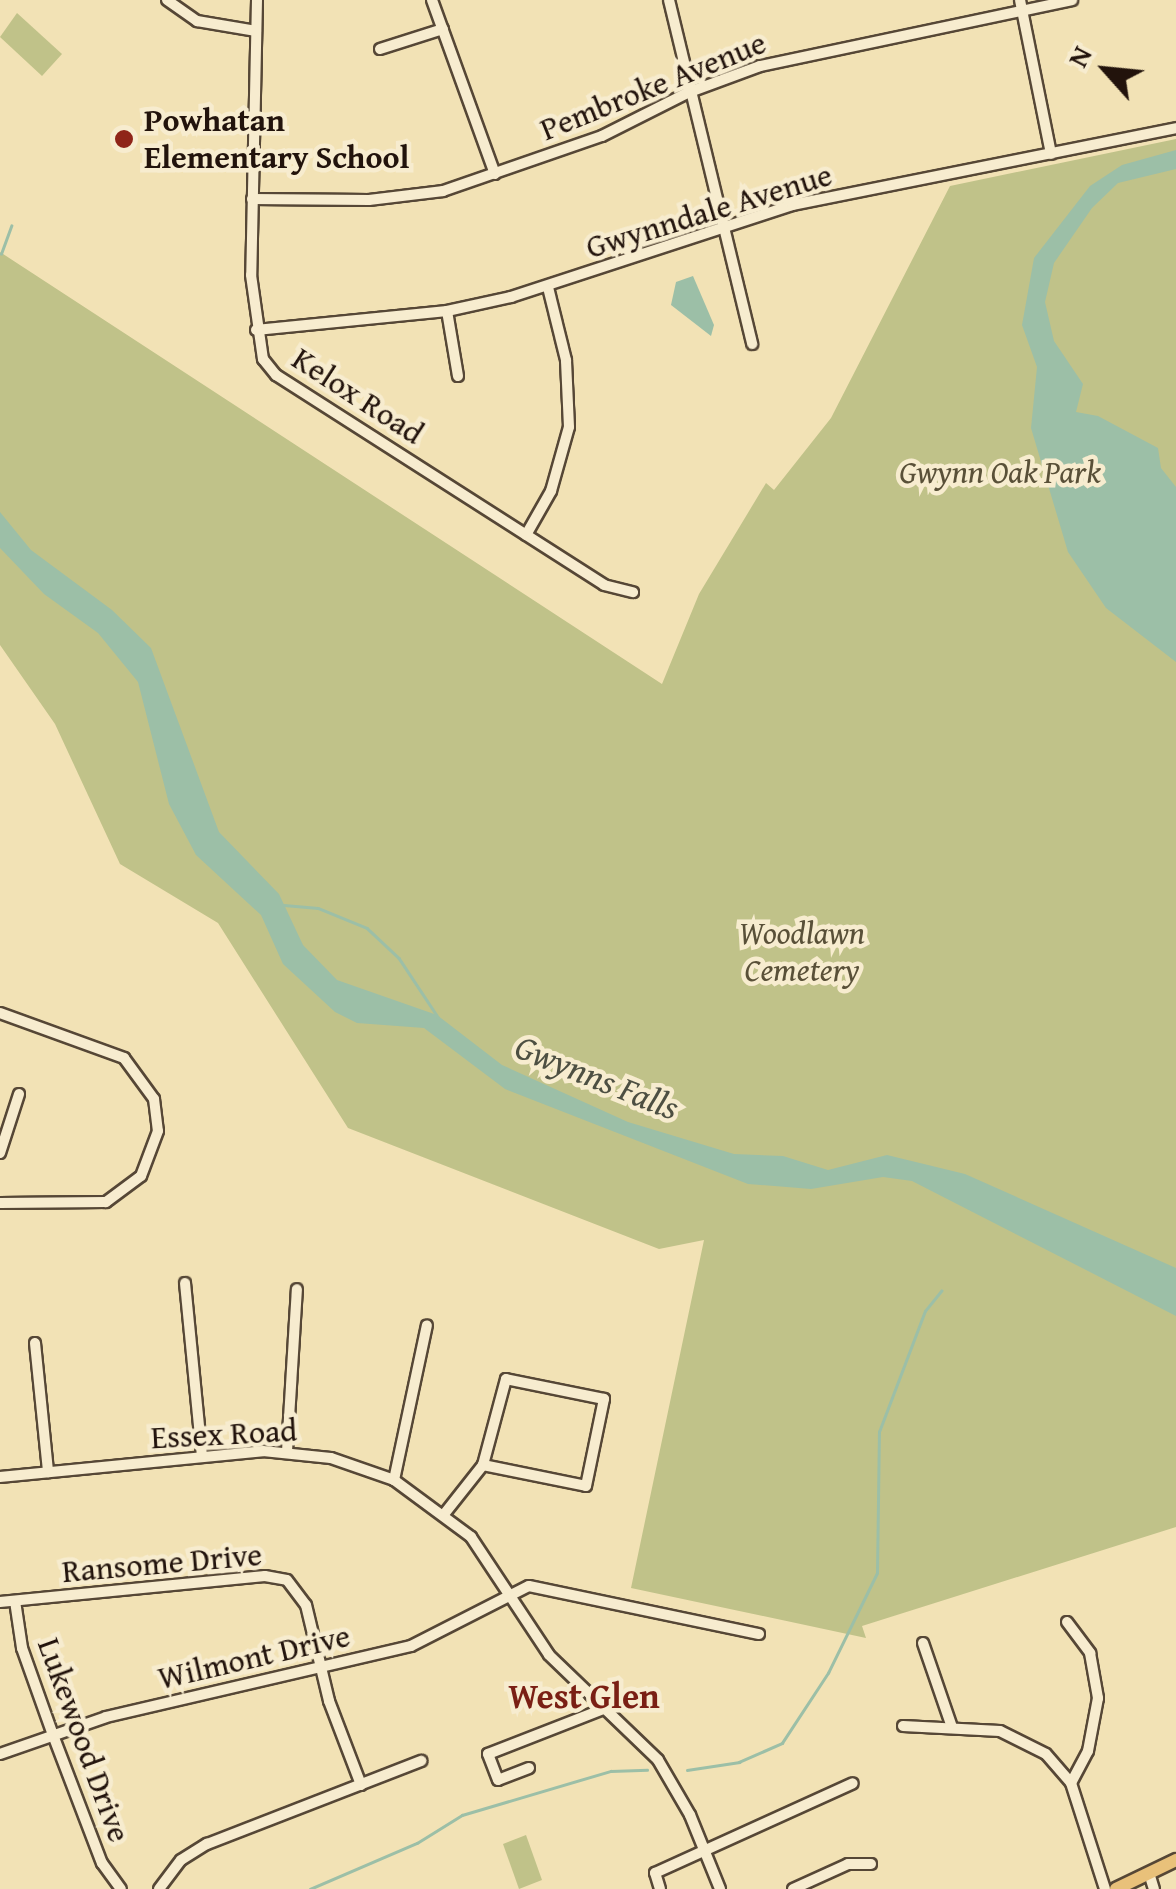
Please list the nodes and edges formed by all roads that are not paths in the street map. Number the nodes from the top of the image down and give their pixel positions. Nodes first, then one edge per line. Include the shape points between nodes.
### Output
1 (167, 0) edge
2 (257, 0) edge
3 (432, 0) edge
4 (670, 0) edge
5 (1072, 0) edge
6 (1022, 5) edge
7 (442, 29) junction
8 (256, 31) junction
9 (380, 50) dead end
10 (687, 92) junction
11 (1176, 128) edge
12 (1051, 154) junction
13 (495, 174) junction
14 (252, 199) junction
15 (721, 228) junction
16 (548, 287) junction
17 (447, 311) junction
18 (256, 330) junction
19 (752, 344) dead end
20 (458, 376) dead end
21 (526, 535) junction
22 (633, 592) dead end
23 (0, 1013) edge
24 (19, 1094) dead end
25 (0, 1153) edge
26 (0, 1204) edge
27 (185, 1283) dead end
28 (297, 1289) dead end
29 (427, 1326) dead end
30 (35, 1343) dead end
31 (287, 1451) junction
32 (202, 1456) junction
33 (483, 1465) junction
34 (48, 1472) junction
35 (0, 1477) edge
36 (394, 1480) junction
37 (445, 1513) junction
38 (513, 1595) junction
39 (15, 1601) junction
40 (0, 1602) edge
41 (1067, 1622) dead end
42 (760, 1634) dead end
43 (923, 1643) dead end
44 (320, 1668) junction
45 (606, 1708) junction
46 (904, 1726) dead end
47 (952, 1727) junction
48 (54, 1735) junction
49 (0, 1754) edge
50 (422, 1762) dead end
51 (529, 1768) dead end
52 (852, 1783) dead end
53 (1071, 1783) junction
54 (361, 1785) junction
55 (707, 1853) junction
56 (1176, 1860) edge
57 (872, 1864) dead end
58 (1148, 1873) junction
59 (121, 1889) edge
60 (158, 1889) edge
61 (660, 1889) edge
62 (720, 1889) edge
63 (793, 1889) edge
64 (1105, 1889) edge
65 (1116, 1889) edge
66 (1154, 1889) edge

1 - 8 street via 197,22
2 - 8 street, Kelox Road
3 - 7 street
4 - 10 street
5 - 6 street, Pembroke Avenue
6 - 10 street, Pembroke Avenue via 786,59
6 - 12 street
7 - 9 street
7 - 13 street
8 - 14 street, Kelox Road
10 - 13 street, Pembroke Avenue via 602,136
10 - 15 street
11 - 12 street, Gwynndale Avenue
12 - 15 street, Gwynndale Avenue via 809,202
13 - 14 street, Pembroke Avenue via 396,199
14 - 18 street, Kelox Road
15 - 16 street, Gwynndale Avenue
15 - 19 street
16 - 17 street, Gwynndale Avenue
16 - 21 street via 566,360 569,427 551,491
17 - 18 street, Gwynndale Avenue
17 - 20 street
18 - 21 street, Kelox Road via 262,359 276,375
21 - 22 street, Kelox Road via 604,585
23 - 26 street via 124,1058 154,1099 158,1130 141,1176 106,1202
24 - 25 street
27 - 32 street
28 - 31 street
29 - 36 street
30 - 34 street
31 - 32 street, Essex Road
31 - 36 street, Essex Road
32 - 34 street, Essex Road
33 - 33 street via 586,1486 604,1399 506,1379
33 - 37 street
34 - 35 street, Essex Road
36 - 37 street, Essex Road
37 - 38 street, Essex Road
38 - 42 street via 544,1587
38 - 44 street, Wilmont Drive via 430,1640
38 - 45 street, Essex Road via 548,1655
39 - 40 street, Ransome Drive
39 - 44 street, Ransome Drive via 276,1577 302,1595
39 - 48 street, Lukewood Drive via 22,1648
41 - 53 street via 1090,1652 1098,1698 1088,1751
43 - 47 street
44 - 48 street, Wilmont Drive
44 - 54 street, Ransome Drive
45 - 51 street via 488,1754 498,1780
45 - 55 street, Essex Road via 658,1760
46 - 47 street
47 - 53 street via 1000,1731 1028,1742
48 - 49 street, Wilmont Drive
48 - 59 street, Lukewood Drive via 102,1864
50 - 54 street
52 - 55 street
53 - 64 street
54 - 60 street via 206,1844 181,1860
55 - 61 street via 655,1873
55 - 62 street, Essex Road
56 - 58 main road
57 - 63 street via 848,1864
58 - 65 main road
58 - 66 street

